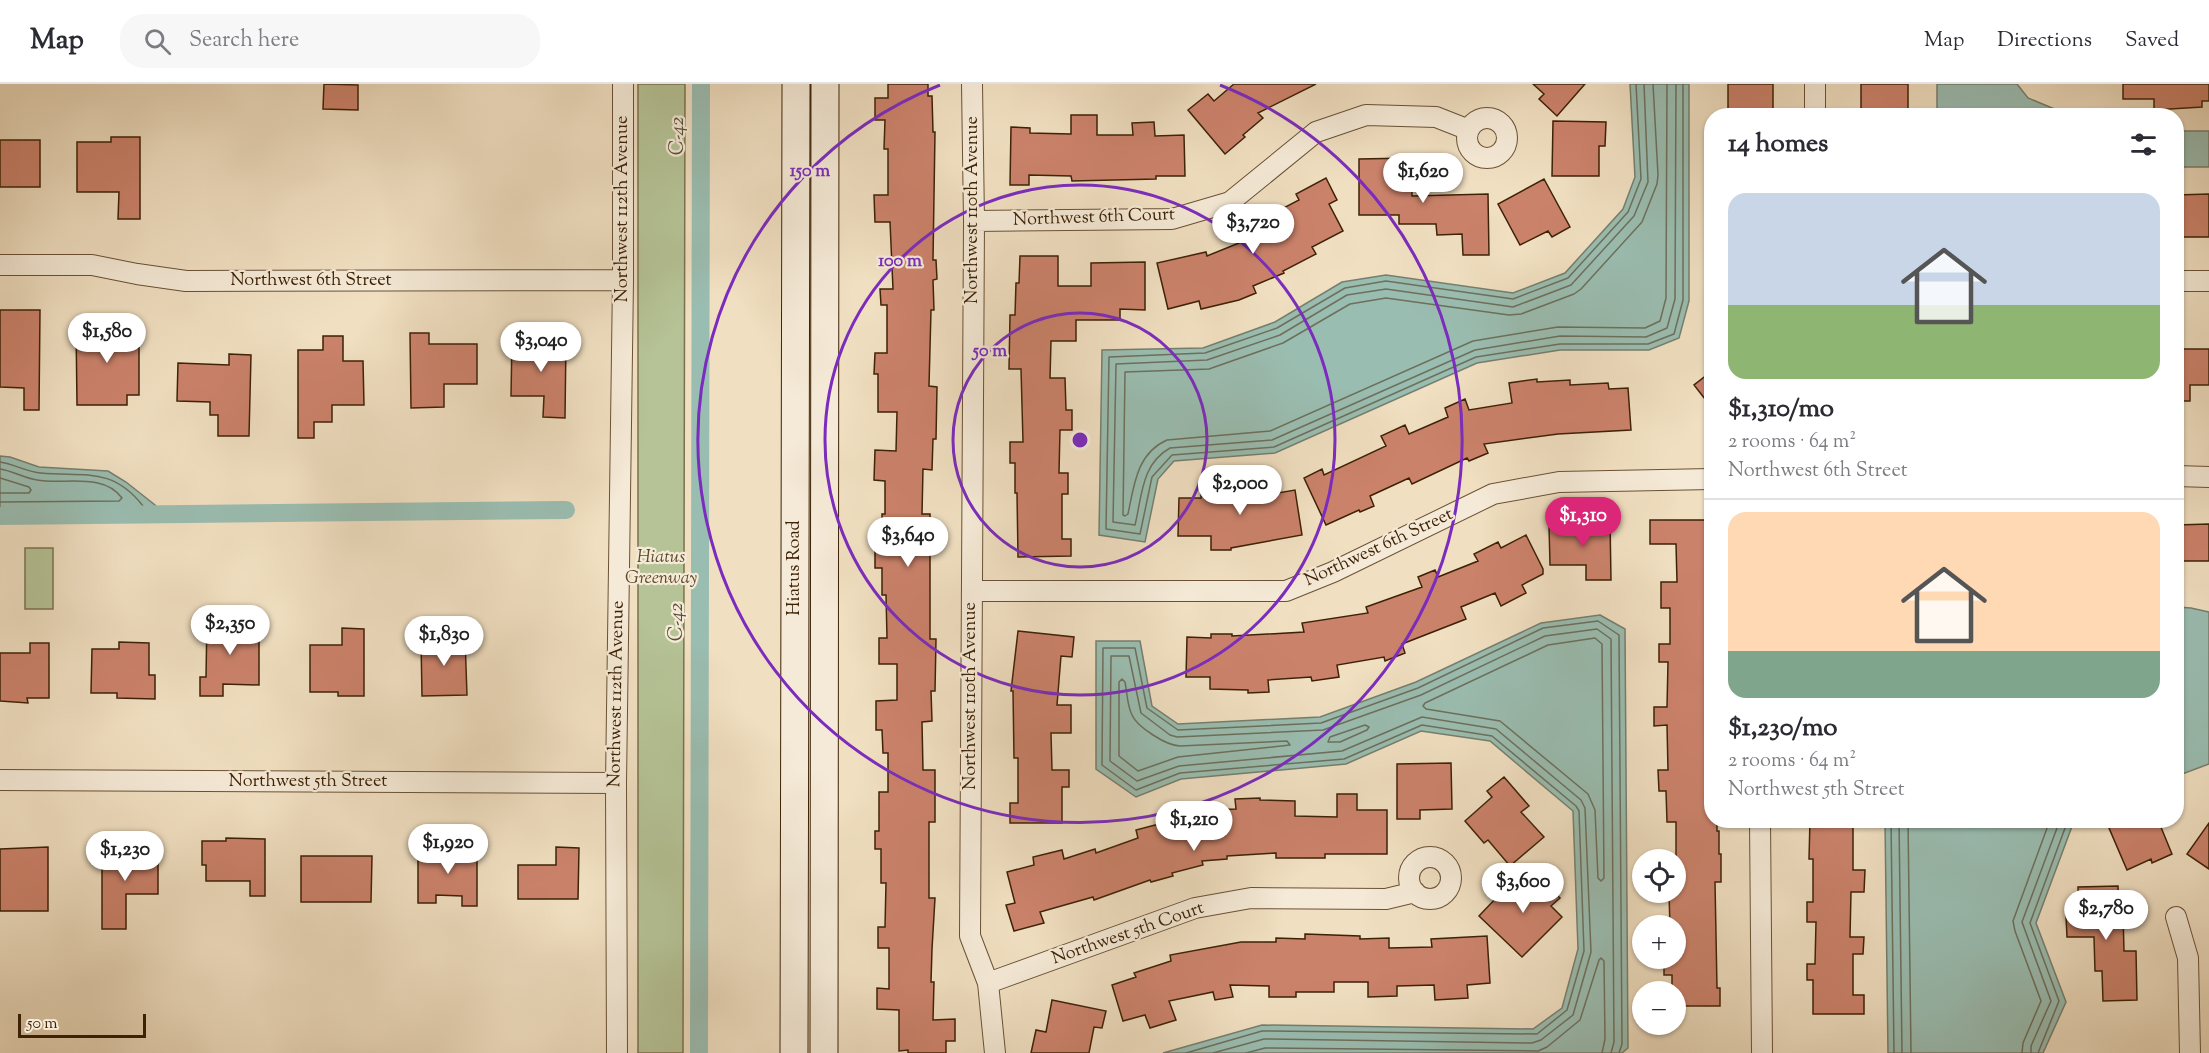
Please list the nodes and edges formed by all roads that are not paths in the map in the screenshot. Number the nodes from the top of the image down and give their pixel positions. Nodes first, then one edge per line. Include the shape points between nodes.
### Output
1 (623, 84) edge
2 (796, 84) edge
3 (825, 84) edge
4 (972, 84) edge
5 (1815, 84) edge
6 (1815, 108) edge
7 (1469, 130) dead end
8 (974, 221) junction
9 (0, 265) edge
10 (623, 280) junction
11 (2184, 281) edge
12 (2209, 281) edge
13 (2184, 477) edge
14 (2209, 477) edge
15 (1704, 479) edge
16 (972, 591) junction
17 (0, 780) edge
18 (616, 783) junction
19 (1760, 828) edge
20 (1415, 892) dead end
21 (2176, 917) dead end
22 (988, 983) junction
23 (794, 986) junction
24 (824, 986) junction
25 (617, 1053) edge
26 (794, 1053) edge
27 (824, 1053) edge
28 (995, 1053) edge
29 (1762, 1053) edge
30 (2190, 1053) edge

1 - 10 street, Northwest 112th Avenue
2 - 23 main road, Hiatus Road
3 - 24 main road, Hiatus Road
4 - 8 street, Northwest 110th Avenue
5 - 6 street
7 - 8 street, Northwest 6th Court via 1436,117 1366,116 1316,132 1230,202 1172,219
8 - 16 street, Northwest 110th Avenue
9 - 10 street, Northwest 6th Street via 92,265 186,281
10 - 18 street, Northwest 112th Avenue
11 - 12 street
13 - 14 street
15 - 16 street, Northwest 6th Street via 1559,482 1493,494 1286,591
16 - 22 street, Northwest 110th Avenue via 970,936
17 - 18 street, Northwest 5th Street
18 - 25 street, Northwest 112th Avenue
19 - 29 street
20 - 22 street, Northwest 5th Court via 1386,899 1251,898 1195,908
21 - 30 street via 2188,958
22 - 28 street, Northwest 110th Avenue
23 - 24 main road
23 - 26 main road, Hiatus Road
24 - 27 main road, Hiatus Road

